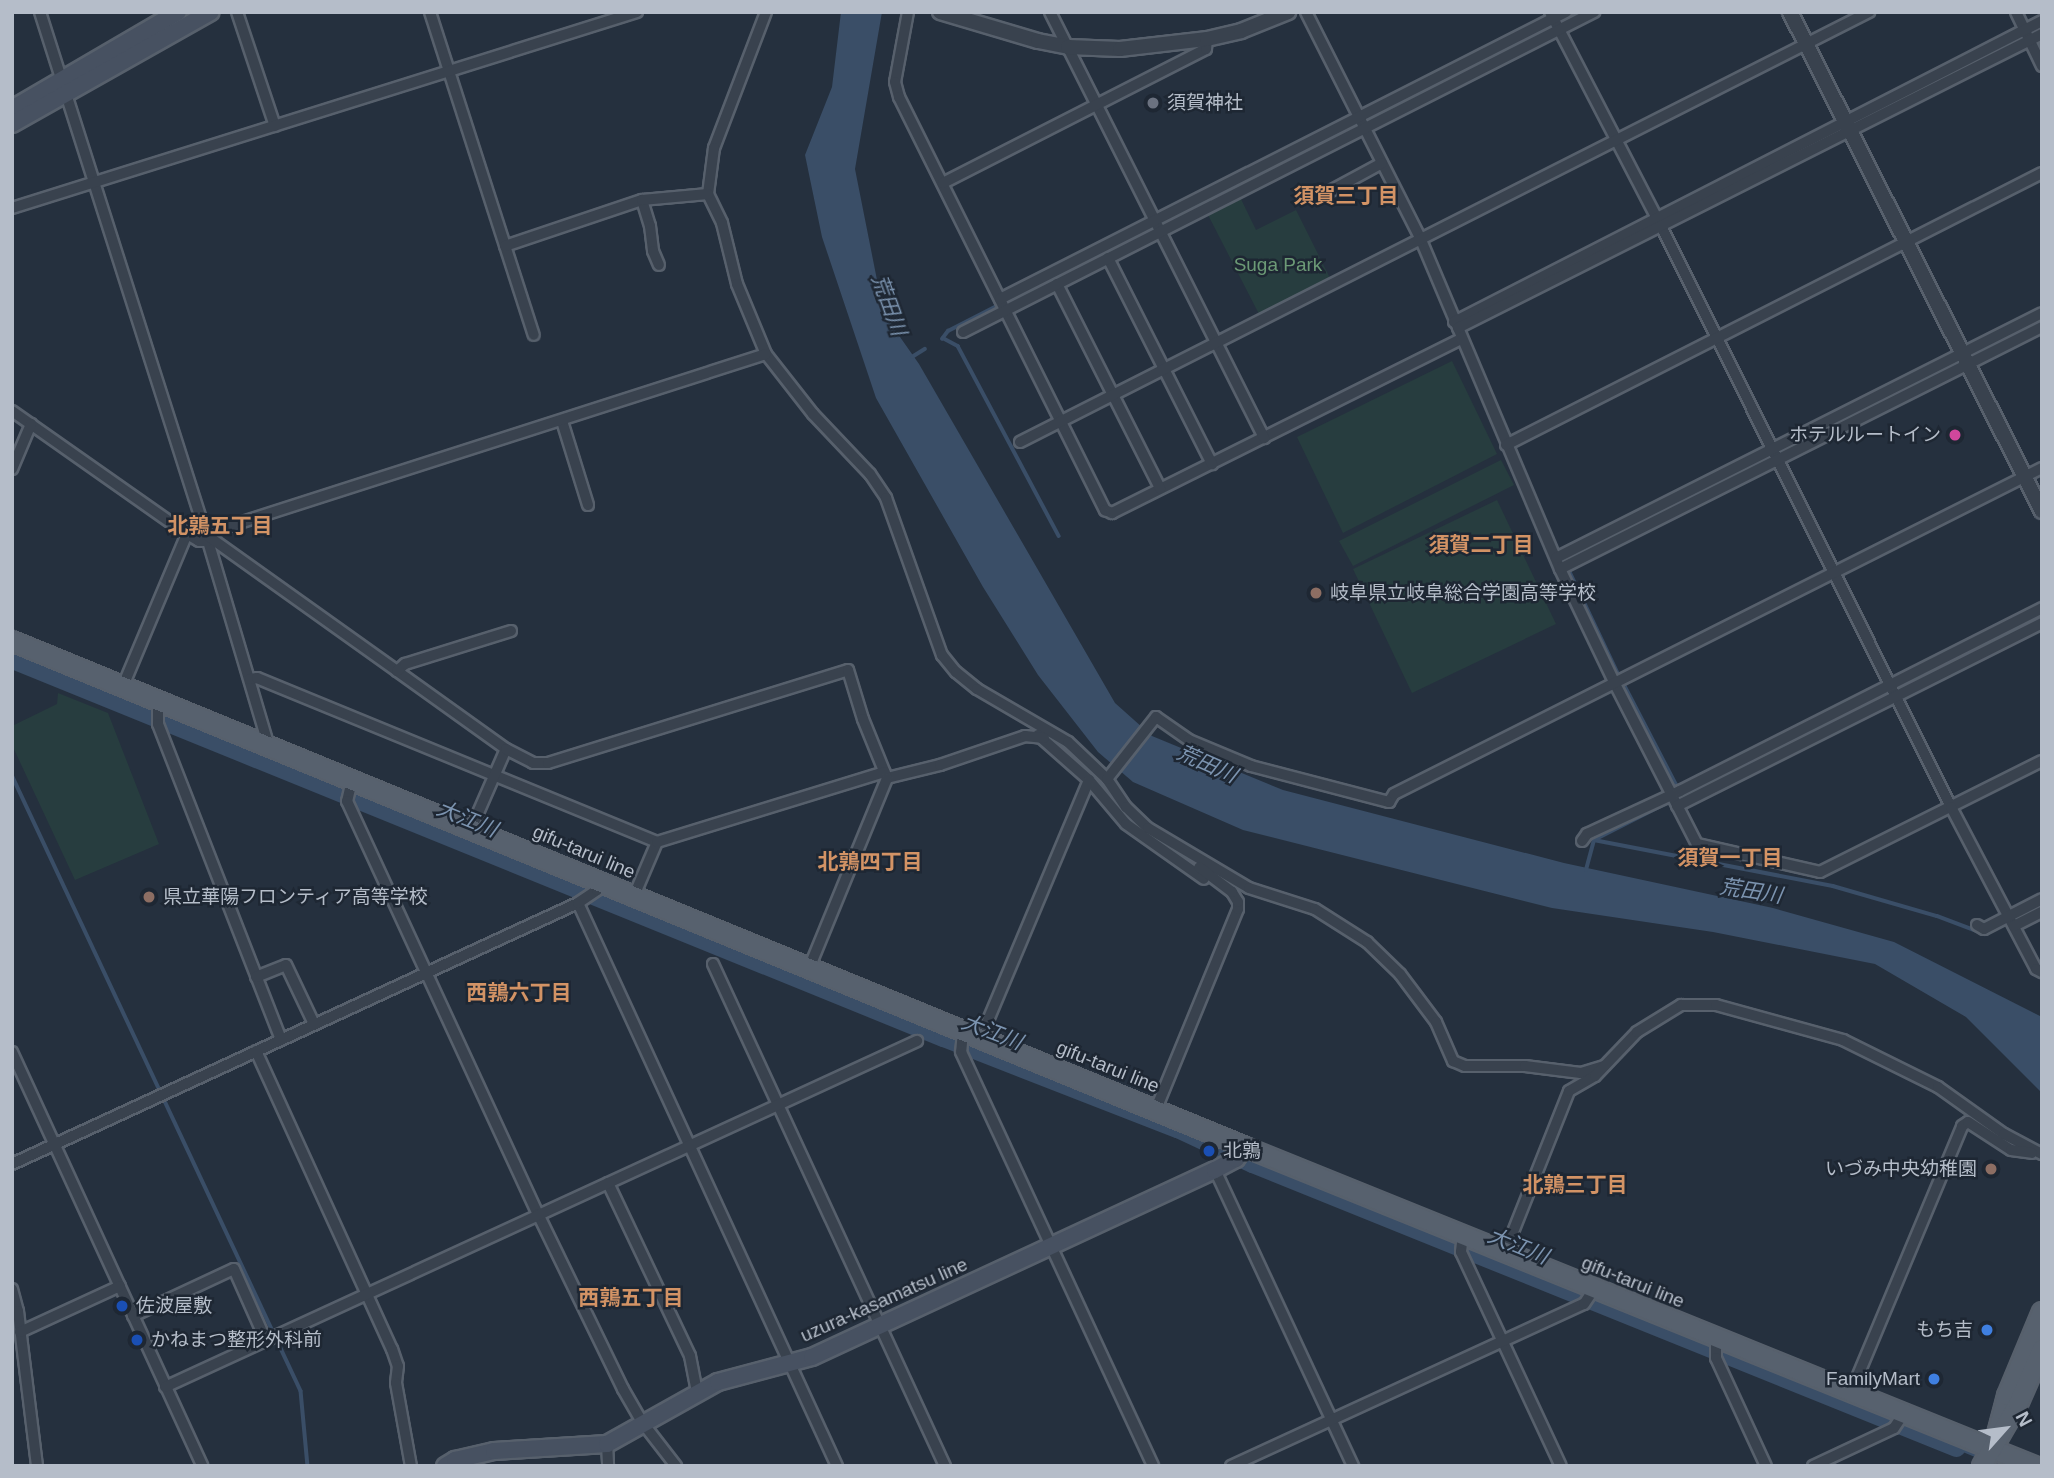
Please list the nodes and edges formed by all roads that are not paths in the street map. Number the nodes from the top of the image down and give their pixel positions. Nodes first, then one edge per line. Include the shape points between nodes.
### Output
1 (40, 12) edge
2 (178, 12) edge
3 (211, 12) edge
4 (237, 12) edge
5 (430, 12) edge
6 (637, 12) edge
7 (766, 12) edge
8 (908, 12) edge
9 (940, 12) edge
10 (1050, 12) edge
11 (1288, 12) edge
12 (1306, 12) edge
13 (1566, 12) edge
14 (1594, 12) edge
15 (1790, 12) edge
16 (1869, 12) edge
17 (2016, 12) edge
18 (625, 14) edge
19 (1552, 15) edge
20 (2042, 21) edge
21 (2025, 29) junction
22 (1559, 30) junction
23 (2042, 34) edge
24 (1207, 39) junction
25 (2029, 41) junction
26 (1807, 46) junction
27 (1068, 47) junction
28 (2042, 66) edge
29 (449, 71) junction
30 (64, 87) junction
31 (1098, 106) junction
32 (12, 109) edge
33 (1359, 116) junction
34 (12, 124) edge
35 (275, 126) junction
36 (1849, 126) junction
37 (1365, 128) junction
38 (1615, 142) junction
39 (1382, 163) junction
40 (2042, 173) edge
41 (94, 182) junction
42 (943, 183) junction
43 (708, 194) junction
44 (1323, 195) dead end
45 (642, 200) junction
46 (12, 208) edge
47 (1659, 222) junction
48 (1157, 226) junction
49 (1421, 240) junction
50 (1907, 244) junction
51 (505, 246) junction
52 (1108, 258) junction
53 (659, 265) dead end
54 (1057, 284) junction
55 (1000, 299) junction
56 (1006, 311) junction
57 (2042, 313) edge
58 (2042, 327) edge
59 (1458, 330) junction
60 (962, 332) dead end
61 (534, 335) dead end
62 (1716, 341) junction
63 (1216, 343) junction
64 (766, 354) junction
65 (1965, 359) junction
66 (1163, 370) junction
67 (1114, 395) junction
68 (12, 411) edge
69 (562, 421) junction
70 (1061, 422) junction
71 (31, 424) junction
72 (1264, 439) junction
73 (1020, 442) dead end
74 (1507, 445) junction
75 (1775, 455) junction
76 (1212, 464) junction
77 (12, 468) edge
78 (2042, 468) edge
79 (2025, 477) junction
80 (1160, 488) junction
81 (588, 505) dead end
82 (2042, 511) edge
83 (187, 534) junction
84 (206, 537) junction
85 (1558, 564) junction
86 (1834, 573) junction
87 (2042, 608) edge
88 (2042, 623) edge
89 (511, 631) dead end
90 (12, 641) edge
91 (397, 671) junction
92 (250, 679) junction
93 (1615, 684) junction
94 (1891, 685) junction
95 (122, 686) junction
96 (1896, 696) junction
97 (157, 704) junction
98 (1038, 735) junction
99 (269, 747) junction
100 (506, 749) junction
101 (1084, 757) junction
102 (2042, 761) edge
103 (495, 774) junction
104 (885, 775) junction
105 (1111, 775) junction
106 (1089, 780) junction
107 (350, 784) junction
108 (1671, 794) junction
109 (1677, 806) junction
110 (1951, 807) junction
111 (471, 829) junction
112 (1582, 841) dead end
113 (657, 842) junction
114 (1188, 854) junction
115 (596, 890) junction
116 (634, 896) junction
117 (1235, 898) junction
118 (2042, 899) edge
119 (578, 903) junction
120 (2042, 912) edge
121 (2011, 921) junction
122 (1978, 925) dead end
123 (713, 964) dead end
124 (810, 967) junction
125 (426, 972) junction
126 (2042, 972) edge
127 (256, 977) junction
128 (314, 1024) junction
129 (963, 1035) junction
130 (981, 1037) junction
131 (281, 1040) junction
132 (917, 1041) dead end
133 (256, 1051) junction
134 (12, 1052) edge
135 (1604, 1066) junction
136 (778, 1104) junction
137 (1156, 1109) junction
138 (55, 1144) junction
139 (689, 1145) junction
140 (1241, 1153) junction
141 (2042, 1154) edge
142 (12, 1164) edge
143 (1215, 1170) junction
144 (608, 1183) junction
145 (538, 1214) junction
146 (1462, 1242) junction
147 (1050, 1247) junction
148 (1504, 1252) junction
149 (120, 1286) junction
150 (12, 1289) edge
151 (368, 1294) junction
152 (1589, 1296) junction
153 (2042, 1312) edge
154 (133, 1316) junction
155 (881, 1325) junction
156 (20, 1332) junction
157 (266, 1341) junction
158 (1716, 1341) junction
159 (1502, 1342) junction
160 (2042, 1349) edge
161 (790, 1363) junction
162 (165, 1387) junction
163 (697, 1392) junction
164 (1851, 1392) junction
165 (1331, 1419) junction
166 (1900, 1420) junction
167 (642, 1422) junction
168 (607, 1444) junction
169 (1993, 1449) junction
170 (37, 1466) edge
171 (202, 1466) edge
172 (411, 1466) edge
173 (445, 1466) edge
174 (608, 1466) edge
175 (677, 1466) edge
176 (837, 1466) edge
177 (945, 1466) edge
178 (1153, 1466) edge
179 (1231, 1466) edge
180 (1353, 1466) edge
181 (1561, 1466) edge
182 (1766, 1466) edge
183 (1813, 1466) edge
184 (1982, 1466) edge
185 (2034, 1466) edge

1 - 30 street
2 - 30 main road
3 - 30 main road
4 - 35 street
5 - 29 street
6 - 18 street
7 - 43 street via 714,148
8 - 42 street via 895,82
9 - 27 street
10 - 27 street
11 - 24 street
12 - 33 street
13 - 19 street
14 - 22 street
15 - 26 street
16 - 26 street
17 - 21 street
18 - 29 street
19 - 22 street
19 - 33 street
20 - 21 street
21 - 25 street
21 - 36 street
22 - 37 street
22 - 38 street
23 - 25 street
24 - 27 street via 1120,49
24 - 31 street via 1206,49
25 - 28 street
25 - 36 street
26 - 36 street
26 - 38 street
27 - 31 street
29 - 35 street
29 - 51 street
30 - 32 main road
30 - 34 main road
30 - 41 street
31 - 42 street
31 - 48 street
33 - 37 street
33 - 48 street
35 - 41 street
36 - 47 street
36 - 50 street
37 - 39 street
37 - 48 street
38 - 47 street
38 - 49 street
39 - 44 street
39 - 49 street
40 - 50 street
41 - 46 street
41 - 84 street
42 - 55 street
43 - 45 street
43 - 64 street via 722,223 740,295
45 - 51 street
45 - 53 street
47 - 59 street
47 - 62 street
48 - 52 street
48 - 55 street
48 - 63 street
49 - 59 street
49 - 63 street
50 - 62 street
50 - 65 street
51 - 61 street
52 - 54 street
52 - 66 street
54 - 56 street
54 - 67 street
55 - 56 street
56 - 60 street
56 - 70 street
57 - 65 street
58 - 65 street
59 - 72 street
59 - 74 street
62 - 74 street
62 - 75 street
63 - 66 street
63 - 72 street
64 - 69 street
64 - 101 street via 886,498 942,655 977,688 1068,742
65 - 75 street
65 - 79 street
66 - 67 street
66 - 76 street
67 - 70 street
67 - 80 street
68 - 71 street
69 - 81 street
69 - 84 street
70 - 73 street
70 - 80 street via 1105,510 1112,513
71 - 77 street
71 - 83 street
72 - 76 street
74 - 85 street
75 - 85 street
75 - 86 street
76 - 80 street
78 - 79 street
79 - 82 street
79 - 86 street
83 - 84 street via 199,541
83 - 95 street
84 - 91 street
84 - 92 street
85 - 93 street
86 - 93 street
86 - 94 street
87 - 94 street
88 - 96 street
89 - 91 street via 405,664
90 - 95 main road, gifu-tarui line
91 - 100 street
92 - 99 street
92 - 103 street
93 - 105 street via 1394,794 1390,802 1251,766 1189,740 1156,717
93 - 108 street
94 - 96 street
94 - 108 street
95 - 97 main road, gifu-tarui line
96 - 109 street
96 - 110 street
97 - 99 main road, gifu-tarui line
97 - 127 street via 158,721
98 - 101 street
98 - 104 street via 940,765
98 - 106 street
99 - 107 main road, gifu-tarui line
100 - 103 street
100 - 104 street via 533,764 548,763 848,670
101 - 105 street
102 - 110 street
103 - 111 street
103 - 113 street
104 - 113 street
104 - 124 street
105 - 114 street via 1126,807
106 - 117 street via 1126,824
106 - 130 street
107 - 111 main road, gifu-tarui line
107 - 125 street via 347,801
108 - 109 street
108 - 112 street via 1587,834
109 - 110 street via 1697,844 1820,872
110 - 121 street
111 - 115 main road, gifu-tarui line
113 - 116 street
114 - 117 street
114 - 135 street via 1250,888 1315,909 1367,942 1400,974 1436,1022 1453,1061 1465,1066 1525,1066 1581,1073
115 - 116 main road, gifu-tarui line
115 - 119 street
116 - 124 main road, gifu-tarui line
117 - 137 street via 1238,909
118 - 121 street
119 - 125 street
119 - 139 street
120 - 121 street
121 - 122 street via 1984,929
121 - 126 street via 2036,969
123 - 136 street
124 - 129 main road, gifu-tarui line
125 - 128 street
125 - 145 street
127 - 128 street via 286,965
127 - 131 street
128 - 131 street
129 - 130 main road, gifu-tarui line
129 - 147 street via 961,1052
130 - 137 main road, gifu-tarui line
131 - 133 street
132 - 136 street
133 - 138 street
133 - 151 street
134 - 138 street
135 - 141 street via 1658,1016 1681,1004 1716,1005 1843,1040 1889,1061
135 - 148 street via 1566,1096
136 - 139 street
136 - 155 street
137 - 140 main road, gifu-tarui line
138 - 142 street
138 - 149 street
139 - 144 street
139 - 161 street
140 - 143 main road, uzura-kasamatsu line
140 - 146 main road, gifu-tarui line
141 - 164 street via 2011,1150 1968,1122 1962,1126
143 - 147 main road, uzura-kasamatsu line
143 - 165 street
144 - 145 street
144 - 163 street via 690,1356
145 - 151 street
145 - 167 street
146 - 148 main road, gifu-tarui line
146 - 159 street
147 - 155 main road, uzura-kasamatsu line
147 - 178 street
148 - 152 main road, gifu-tarui line
149 - 154 street
149 - 156 street
150 - 156 street
151 - 157 street
151 - 172 street via 398,1366 396,1383
152 - 158 main road, gifu-tarui line
152 - 159 street
153 - 169 main road via 2007,1396
154 - 157 street via 234,1269
154 - 162 street
155 - 161 main road, uzura-kasamatsu line
155 - 177 street
156 - 170 street
157 - 162 street
158 - 164 main road, gifu-tarui line
158 - 182 street via 1716,1358
159 - 165 street
159 - 181 street
160 - 169 main road
161 - 163 main road, uzura-kasamatsu line
161 - 176 street
162 - 171 street
163 - 167 main road, uzura-kasamatsu line
164 - 166 main road, gifu-tarui line
165 - 179 street
165 - 180 street
166 - 169 main road, gifu-tarui line
166 - 183 street
167 - 168 main road, uzura-kasamatsu line
167 - 175 street
168 - 173 main road, uzura-kasamatsu line via 494,1451
168 - 174 street
169 - 184 main road
169 - 185 main road, gifu-tarui line

